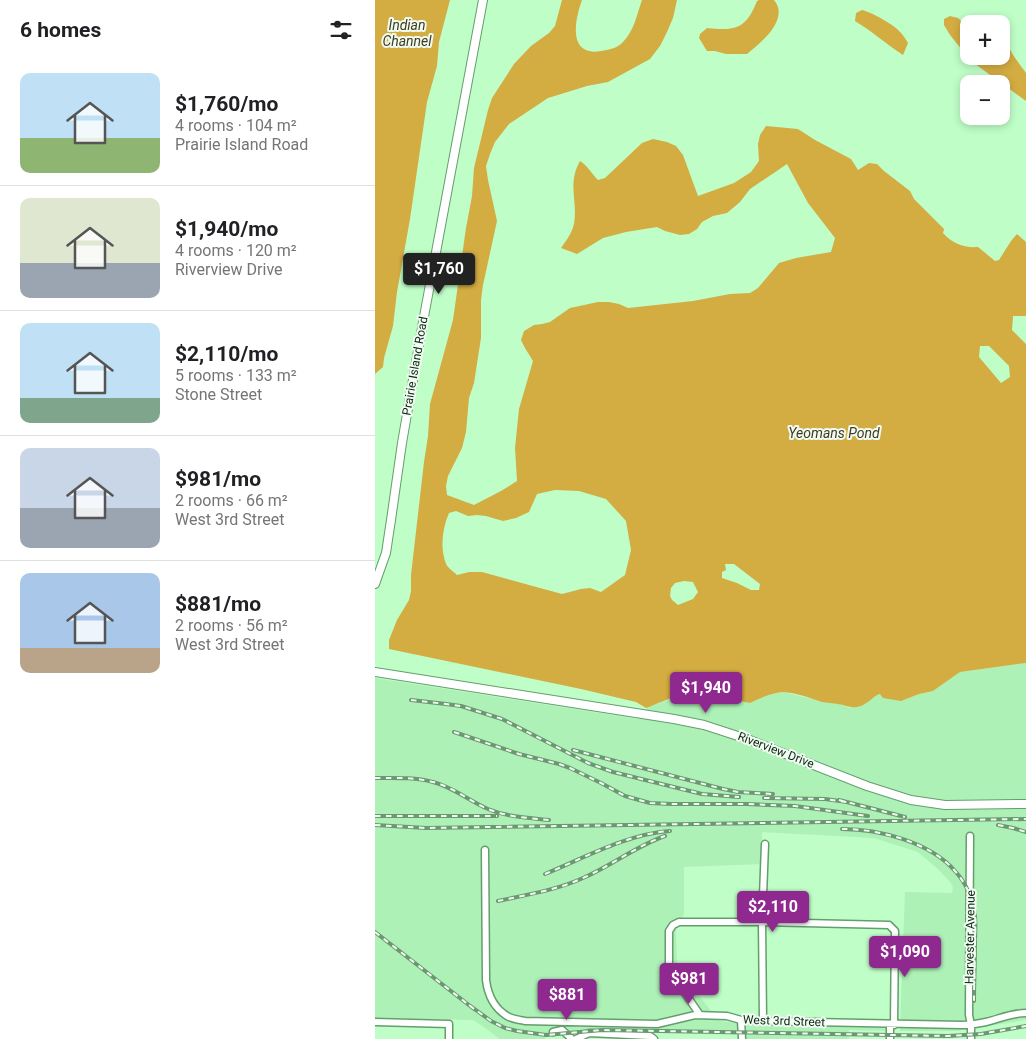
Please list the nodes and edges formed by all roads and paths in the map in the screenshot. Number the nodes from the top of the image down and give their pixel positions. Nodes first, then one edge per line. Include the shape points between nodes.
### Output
1 (483, 0) edge
2 (375, 584) edge
3 (375, 672) edge
4 (1026, 804) edge
5 (971, 836) dead end
6 (765, 844) dead end
7 (485, 850) dead end
8 (762, 922) junction
9 (1026, 1013) edge
10 (700, 1015) junction
11 (741, 1020) junction
12 (375, 1022) edge
13 (763, 1022) junction
14 (892, 1024) junction
15 (971, 1025) junction
16 (553, 1032) dead end
17 (449, 1039) edge
18 (574, 1039) edge
19 (654, 1039) edge
20 (742, 1039) edge
21 (890, 1039) edge
22 (971, 1039) edge

1 - 2 street, Prairie Island Road via 423,322 386,553
3 - 4 street, Riverview Drive via 704,725 911,800 945,805
5 - 15 street, Harvester Avenue
6 - 8 street
7 - 10 street, West 3rd Street via 488,994 496,1007 509,1017 525,1021 657,1024
8 - 10 street via 679,922 673,925 669,931 669,970
8 - 13 street
8 - 14 street via 889,924 895,931
9 - 15 street, West 3rd Street
10 - 11 street, West 3rd Street
11 - 13 street, West 3rd Street
11 - 20 street
12 - 17 street via 449,1024
13 - 14 street, West 3rd Street
14 - 15 street, West 3rd Street
14 - 21 street
15 - 22 street, Harvester Avenue
16 - 18 street via 562,1030
18 - 19 street via 589,1033 650,1036

